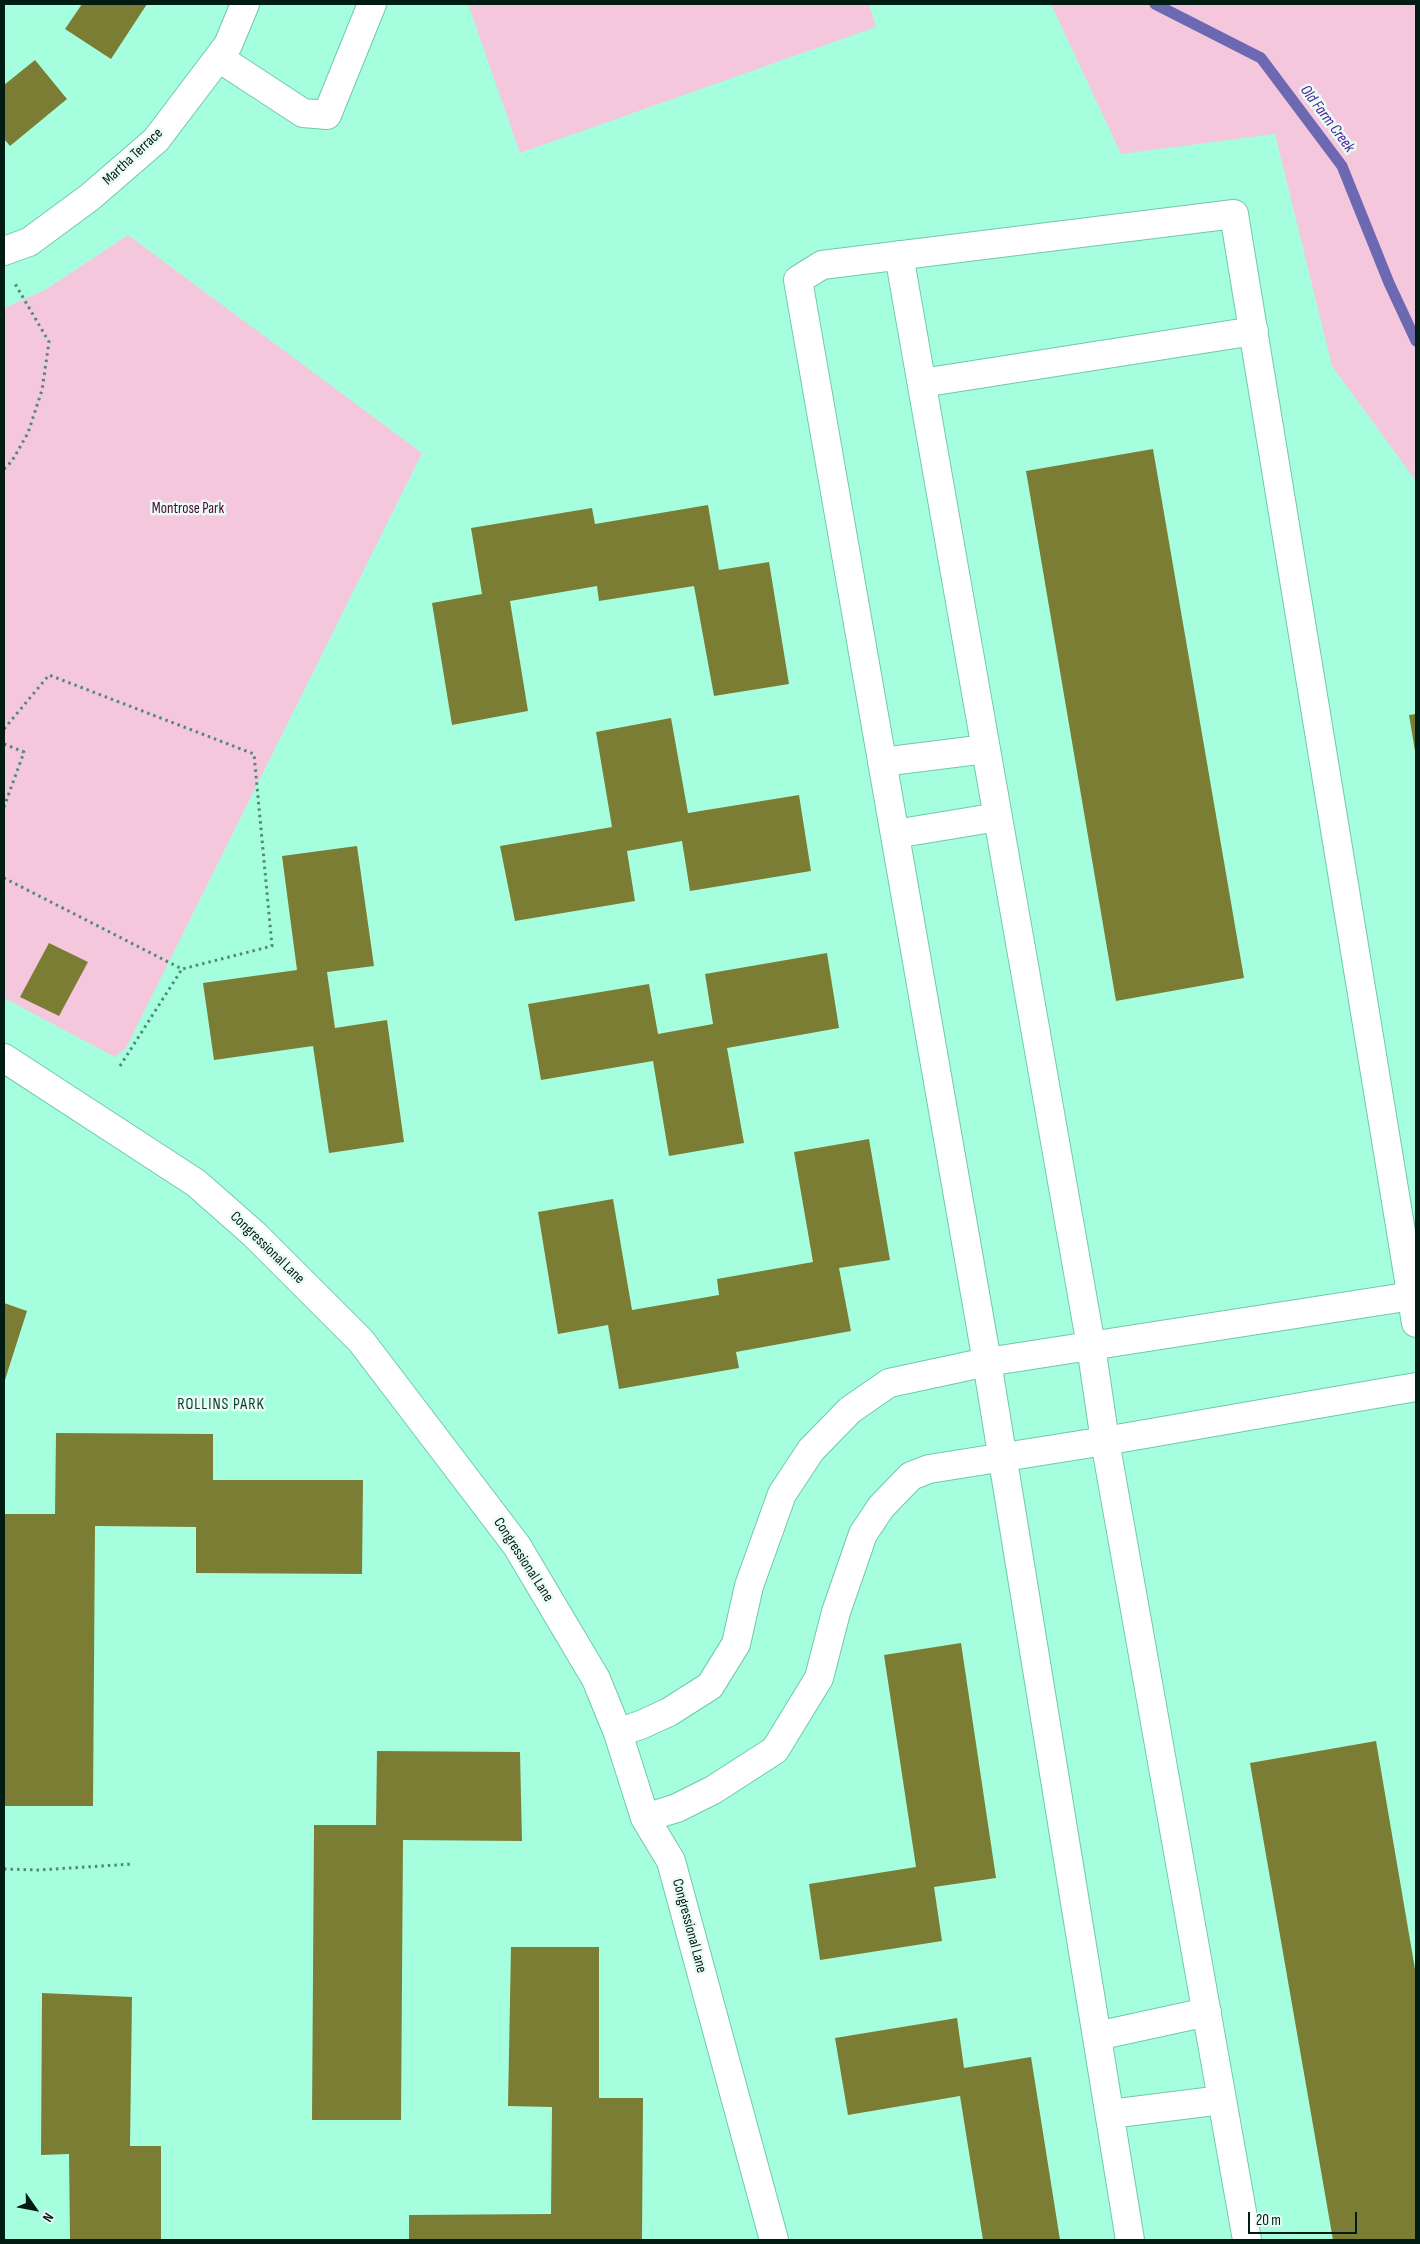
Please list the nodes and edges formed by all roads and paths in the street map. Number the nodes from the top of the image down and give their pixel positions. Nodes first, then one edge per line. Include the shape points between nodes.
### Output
1 (244, 4) edge
2 (372, 4) edge
3 (219, 58) junction
4 (4, 251) edge
5 (899, 255) junction
6 (13, 280) dead end
7 (1254, 331) junction
8 (922, 383) junction
9 (4, 469) edge
10 (4, 729) edge
11 (4, 744) edge
12 (986, 749) junction
13 (882, 762) junction
14 (4, 807) edge
15 (998, 818) junction
16 (895, 834) junction
17 (4, 878) edge
18 (182, 969) junction
19 (4, 1058) edge
20 (120, 1066) dead end
21 (1412, 1296) junction
22 (1416, 1323) edge
23 (1091, 1346) junction
24 (987, 1362) junction
25 (1416, 1387) edge
26 (1104, 1441) junction
27 (1002, 1456) junction
28 (618, 1732) junction
29 (645, 1818) junction
30 (134, 1864) dead end
31 (4, 1869) edge
32 (1207, 2012) junction
33 (1097, 2036) junction
34 (1222, 2100) junction
35 (1110, 2114) junction
36 (774, 2240) edge
37 (1130, 2240) edge
38 (1247, 2240) edge

1 - 3 street, Martha Terrace via 228,45
2 - 3 street via 327,115 303,113
3 - 4 street, Martha Terrace via 156,140 90,197 29,242
5 - 7 street via 1234,214
5 - 8 street
5 - 13 street via 822,265 798,280
6 - 9 path via 49,342 42,390 28,433
7 - 8 street
7 - 21 street
8 - 12 street
10 - 18 path via 49,676 254,754 272,946
11 - 14 path via 24,752
12 - 13 street
12 - 15 street
13 - 16 street
15 - 16 street
15 - 23 street
16 - 24 street
17 - 18 path
18 - 20 path
19 - 28 street, Congressional Lane via 196,1183 254,1234 361,1341 517,1546 596,1679
21 - 22 street
21 - 23 street
23 - 24 street
23 - 26 street
24 - 27 street
24 - 28 street via 889,1383 843,1417 811,1450 782,1494 749,1586 736,1644 710,1686 669,1712
25 - 26 street
26 - 27 street
26 - 32 street
27 - 29 street via 929,1469 911,1476 881,1507 863,1534 836,1612 820,1678 776,1750 713,1790 677,1808
27 - 33 street
28 - 29 street, Congressional Lane
29 - 36 street, Congressional Lane via 671,1860
30 - 31 path
32 - 33 street
32 - 34 street
33 - 35 street
34 - 35 street
34 - 38 street
35 - 37 street

